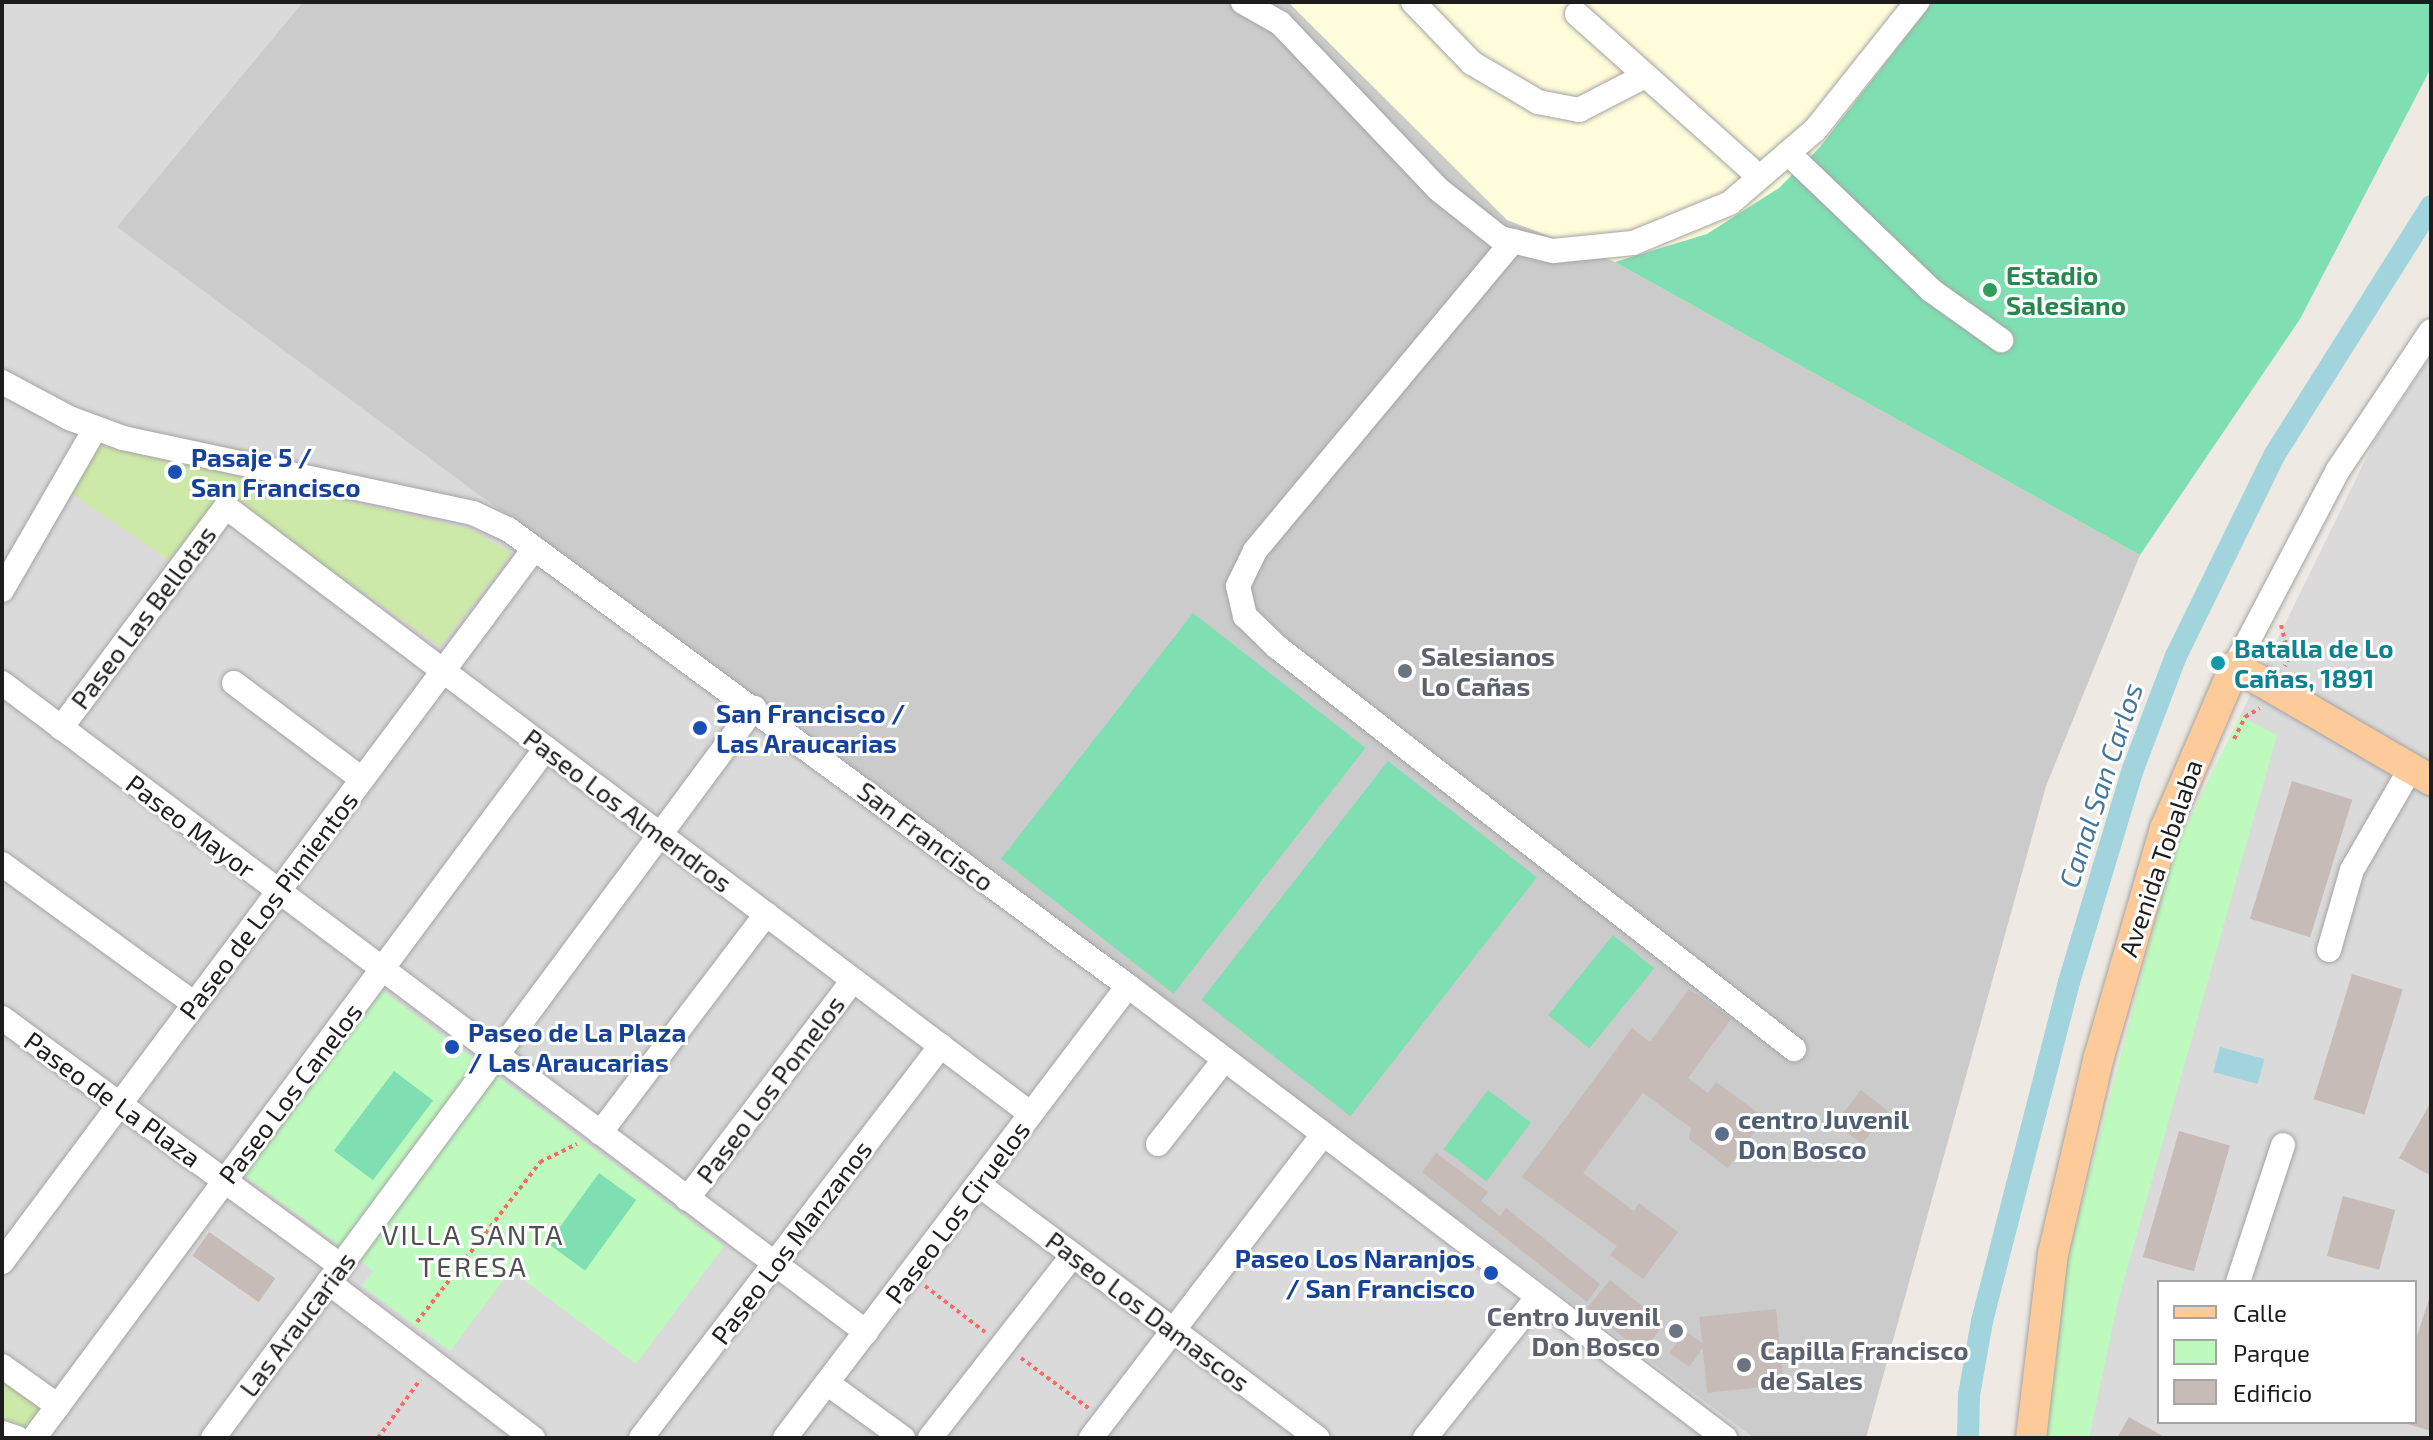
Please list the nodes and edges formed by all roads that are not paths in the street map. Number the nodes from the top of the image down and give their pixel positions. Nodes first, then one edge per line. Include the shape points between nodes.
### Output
1 (1243, 2) edge
2 (1413, 2) edge
3 (1917, 2) edge
4 (1577, 14) dead end
5 (1643, 77) junction
6 (1788, 153) junction
7 (1759, 177) junction
8 (1513, 241) junction
9 (2431, 331) edge
10 (2001, 340) dead end
11 (2, 382) edge
12 (95, 429) junction
13 (226, 507) joint
14 (534, 549) junction
15 (2, 590) edge
16 (2235, 666) junction
17 (443, 671) junction
18 (2, 683) edge
19 (234, 683) dead end
20 (754, 708) junction
21 (61, 728) junction
22 (546, 748) junction
23 (2421, 774) edge
24 (362, 779) junction
25 (660, 834) junction
26 (2, 864) edge
27 (278, 891) junction
28 (766, 914) junction
29 (2329, 950) dead end
30 (382, 969) junction
31 (853, 980) junction
32 (1128, 986) junction
33 (195, 1004) junction
34 (3, 1020) edge
35 (941, 1046) junction
36 (1794, 1049) dead end
37 (496, 1056) junction
38 (1225, 1059) junction
39 (120, 1104) junction
40 (1031, 1114) junction
41 (600, 1133) junction
42 (1323, 1135) junction
43 (1158, 1144) dead end
44 (2283, 1145) dead end
45 (224, 1181) junction
46 (978, 1184) junction
47 (687, 1199) junction
48 (1073, 1255) junction
49 (2, 1262) edge
50 (775, 1264) junction
51 (334, 1274) junction
52 (2239, 1280) edge
53 (1536, 1299) junction
54 (1174, 1330) junction
55 (866, 1332) junction
56 (2, 1366) edge
57 (827, 1383) junction
58 (58, 1406) junction
59 (2, 1433) edge
60 (17, 1438) edge
61 (34, 1438) edge
62 (213, 1438) edge
63 (533, 1438) edge
64 (641, 1438) edge
65 (785, 1438) edge
66 (903, 1438) edge
67 (930, 1438) edge
68 (1091, 1438) edge
69 (1317, 1438) edge
70 (1425, 1438) edge
71 (1725, 1438) edge
72 (2031, 1438) edge

1 - 8 street via 1280,23 1438,189 1500,238
2 - 5 street via 1472,63 1538,102 1579,110
3 - 6 street via 1815,130
4 - 5 street
5 - 7 street
6 - 7 street
6 - 10 street via 1932,291
7 - 8 street via 1730,203 1633,243 1553,251
8 - 36 street via 1255,551 1238,586 1245,616 1277,647
9 - 16 street, Avenida Tobalaba via 2330,483
11 - 12 street, San Francisco
12 - 14 street, San Francisco via 473,513
12 - 15 street
13 - 17 street, Paseo Los Almendros
13 - 21 street, Paseo Las Bellotas
14 - 17 street, Paseo de Los Pimientos
14 - 20 street, San Francisco
16 - 23 main road
16 - 72 main road, Avenida Tobalaba via 2165,829 2099,1057 2053,1254
17 - 22 street, Paseo Los Almendros
17 - 24 street, Paseo de Los Pimientos
18 - 21 street, Paseo Mayor
19 - 24 street
20 - 25 street, Las Araucarias
20 - 32 street, San Francisco
21 - 27 street, Paseo Mayor
22 - 25 street, Paseo Los Almendros
22 - 30 street, Paseo Los Canelos
23 - 29 street via 2352,870
24 - 27 street, Paseo de Los Pimientos
25 - 28 street, Paseo Los Almendros
25 - 37 street, Las Araucarias
26 - 33 street
27 - 30 street, Paseo Mayor
27 - 33 street, Paseo de Los Pimientos
28 - 31 street, Paseo Los Almendros
28 - 41 street
30 - 37 street, Paseo Mayor
30 - 45 street, Paseo Los Canelos
31 - 35 street, Paseo Los Almendros
31 - 47 street, Paseo Los Pomelos
32 - 38 street, San Francisco
32 - 40 street, Paseo Los Ciruelos
33 - 39 street, Paseo de Los Pimientos
34 - 39 street, Paseo de La Plaza
35 - 40 street, Paseo Los Almendros
35 - 50 street, Paseo Los Manzanos
37 - 41 street, Paseo Mayor
37 - 51 street, Las Araucarias
38 - 42 street, San Francisco
38 - 43 street
39 - 45 street, Paseo de La Plaza
39 - 49 street, Paseo de Los Pimientos
40 - 46 street, Paseo Los Ciruelos
41 - 47 street, Paseo Mayor
42 - 53 street, San Francisco
42 - 54 street
44 - 52 street
45 - 51 street, Paseo de La Plaza
45 - 58 street, Paseo Los Canelos
46 - 48 street, Paseo Los Damascos
46 - 55 street, Paseo Los Ciruelos
47 - 50 street, Paseo Mayor
48 - 54 street, Paseo Los Damascos
48 - 67 street
50 - 55 street, Paseo Mayor
50 - 64 street, Paseo Los Manzanos
51 - 62 street, Las Araucarias
51 - 63 street, Paseo de La Plaza via 404,1340
53 - 70 street
53 - 71 street, San Francisco
54 - 68 street
54 - 69 street, Paseo Los Damascos
55 - 57 street, Paseo Los Ciruelos
56 - 58 street
57 - 65 street, Paseo Los Ciruelos
57 - 66 street
58 - 61 street, Paseo Los Canelos
59 - 60 street

